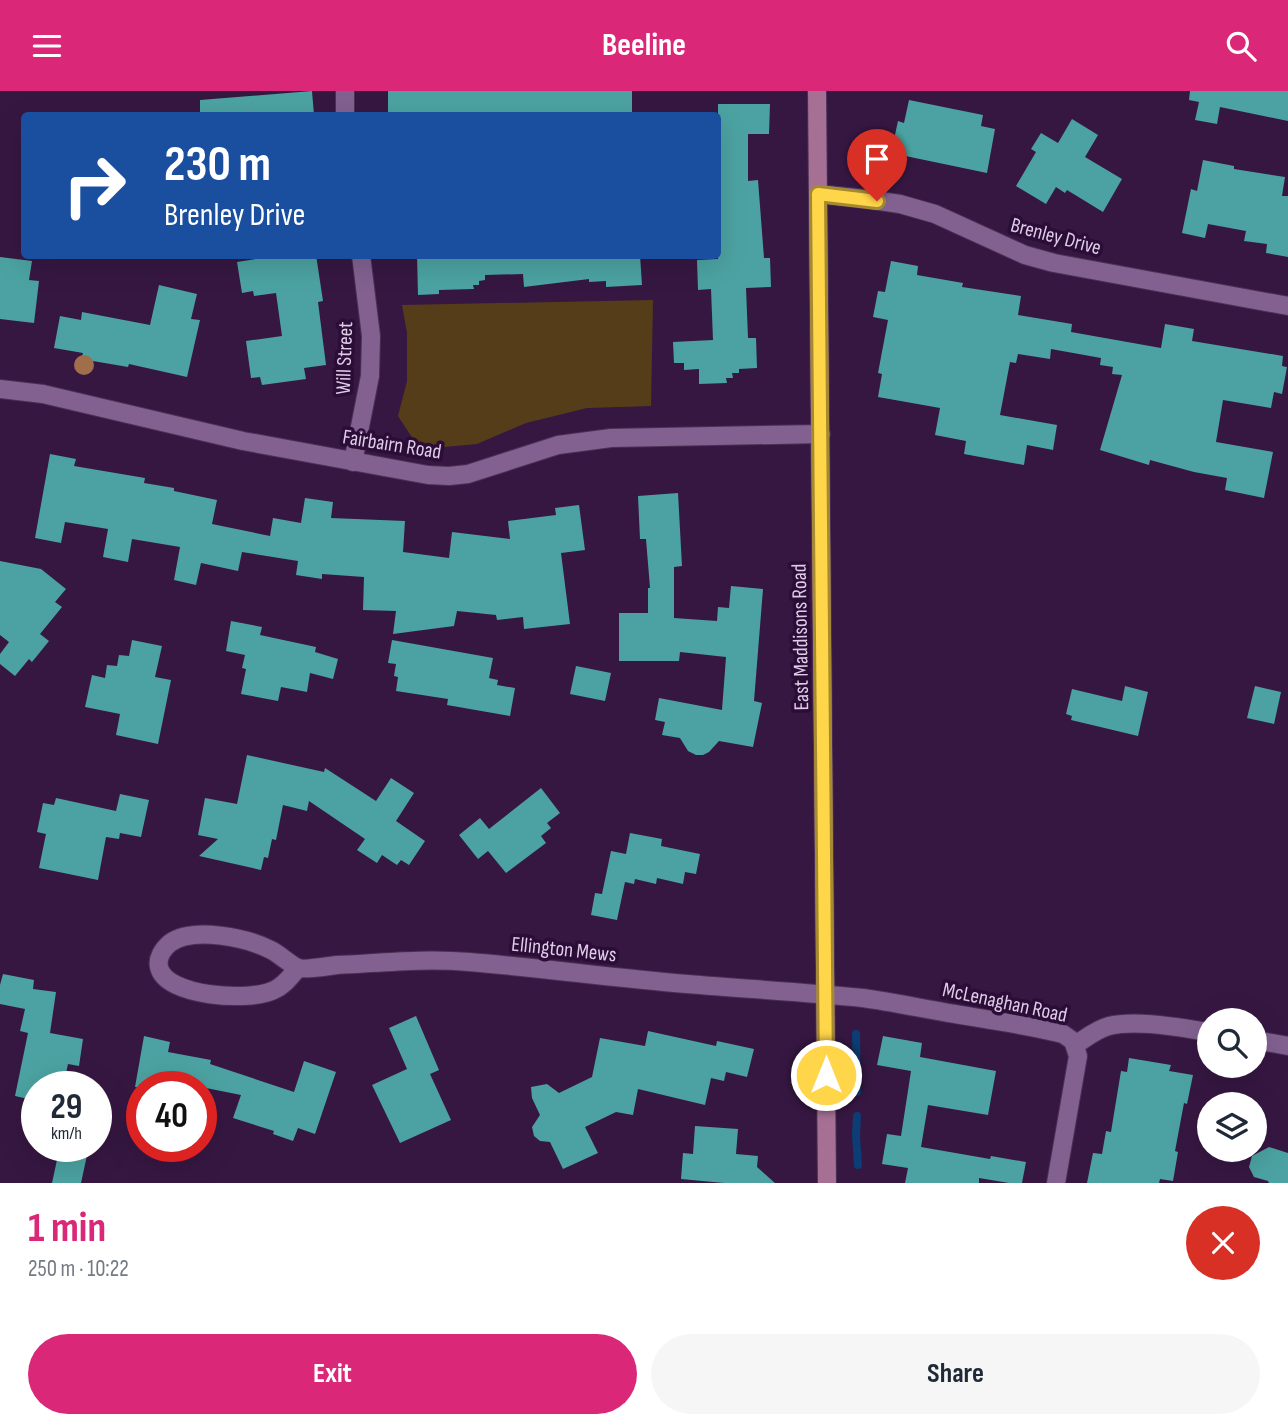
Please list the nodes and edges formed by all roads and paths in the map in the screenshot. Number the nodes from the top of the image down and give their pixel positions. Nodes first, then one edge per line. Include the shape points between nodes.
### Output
1 (345, 91) edge
2 (817, 91) edge
3 (345, 112) edge
4 (818, 194) junction
5 (361, 259) edge
6 (1288, 306) edge
7 (0, 389) edge
8 (821, 434) junction
9 (353, 462) junction
10 (298, 968) junction
11 (825, 995) junction
12 (1197, 1030) edge
13 (1267, 1042) edge
14 (1075, 1045) junction
15 (1288, 1046) edge
16 (828, 1183) edge
17 (1056, 1183) edge

1 - 3 street
2 - 4 street, East Maddisons Road
4 - 6 street, Brenley Drive via 866,198 935,214 1025,255 1054,263
4 - 8 street, East Maddisons Road
5 - 9 street, Will Street via 371,336 370,376
7 - 9 street, Fairbairn Road via 43,394
8 - 9 street, Fairbairn Road via 611,437 546,449 449,476
8 - 11 street, East Maddisons Road
10 - 10 street via 275,990 217,995 166,979 159,960 173,941 224,936 270,949
10 - 11 street, Ellington Mews via 446,960
11 - 14 street, McLenaghan Road via 1051,1031 1068,1036
11 - 16 street, East Maddisons Road
12 - 14 street, McLenaghan Road via 1120,1024
13 - 15 street
14 - 17 street via 1078,1064

